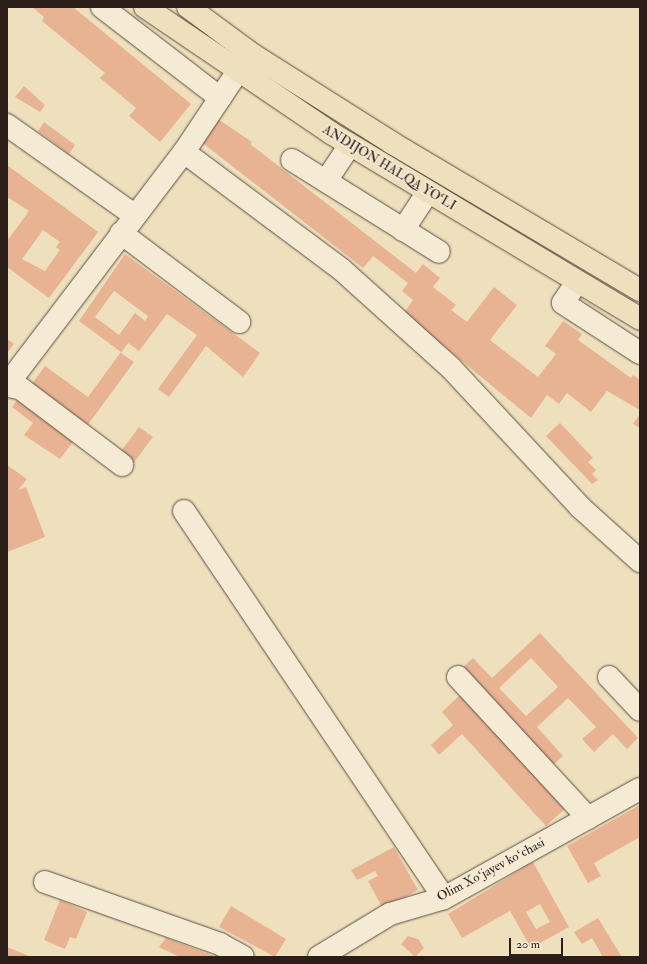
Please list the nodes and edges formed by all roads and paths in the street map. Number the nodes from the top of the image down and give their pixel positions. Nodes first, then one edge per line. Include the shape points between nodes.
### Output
1 (102, 7) edge
2 (145, 7) edge
3 (188, 7) edge
4 (238, 71) junction
5 (220, 98) junction
6 (7, 125) edge
7 (350, 145) junction
8 (184, 152) junction
9 (292, 160) dead end
10 (326, 181) junction
11 (428, 192) junction
12 (134, 215) junction
13 (403, 230) junction
14 (121, 232) junction
15 (439, 252) dead end
16 (577, 282) junction
17 (640, 290) edge
18 (640, 319) edge
19 (238, 322) dead end
20 (640, 353) edge
21 (7, 385) edge
22 (122, 465) dead end
23 (184, 510) dead end
24 (640, 561) edge
25 (458, 677) dead end
26 (609, 678) dead end
27 (640, 710) edge
28 (640, 789) edge
29 (588, 818) junction
30 (46, 882) dead end
31 (444, 898) junction
32 (243, 957) edge
33 (319, 957) edge

1 - 5 street
2 - 4 highway, ANDIJON HALQA YO‘LI
3 - 17 highway, ANDIJON HALQA YO‘LI via 254,55 392,143
4 - 5 street
4 - 7 highway, ANDIJON HALQA YO‘LI
5 - 8 street
6 - 12 street
7 - 10 street
7 - 11 highway, ANDIJON HALQA YO‘LI
8 - 12 street
8 - 24 street via 340,269 452,368 580,507
9 - 10 street
10 - 13 street
11 - 13 street
11 - 16 highway, ANDIJON HALQA YO‘LI
12 - 14 street
13 - 15 street
14 - 19 street
14 - 21 street
16 - 18 highway, ANDIJON HALQA YO‘LI
16 - 20 street via 563,303
21 - 22 street via 20,388
23 - 31 street
25 - 29 street
26 - 27 street
28 - 29 street, Olim Xoʻjayev koʻchasi
29 - 31 street, Olim Xoʻjayev koʻchasi
30 - 32 street via 220,944
31 - 33 street, Olim Xoʻjayev koʻchasi via 390,914

